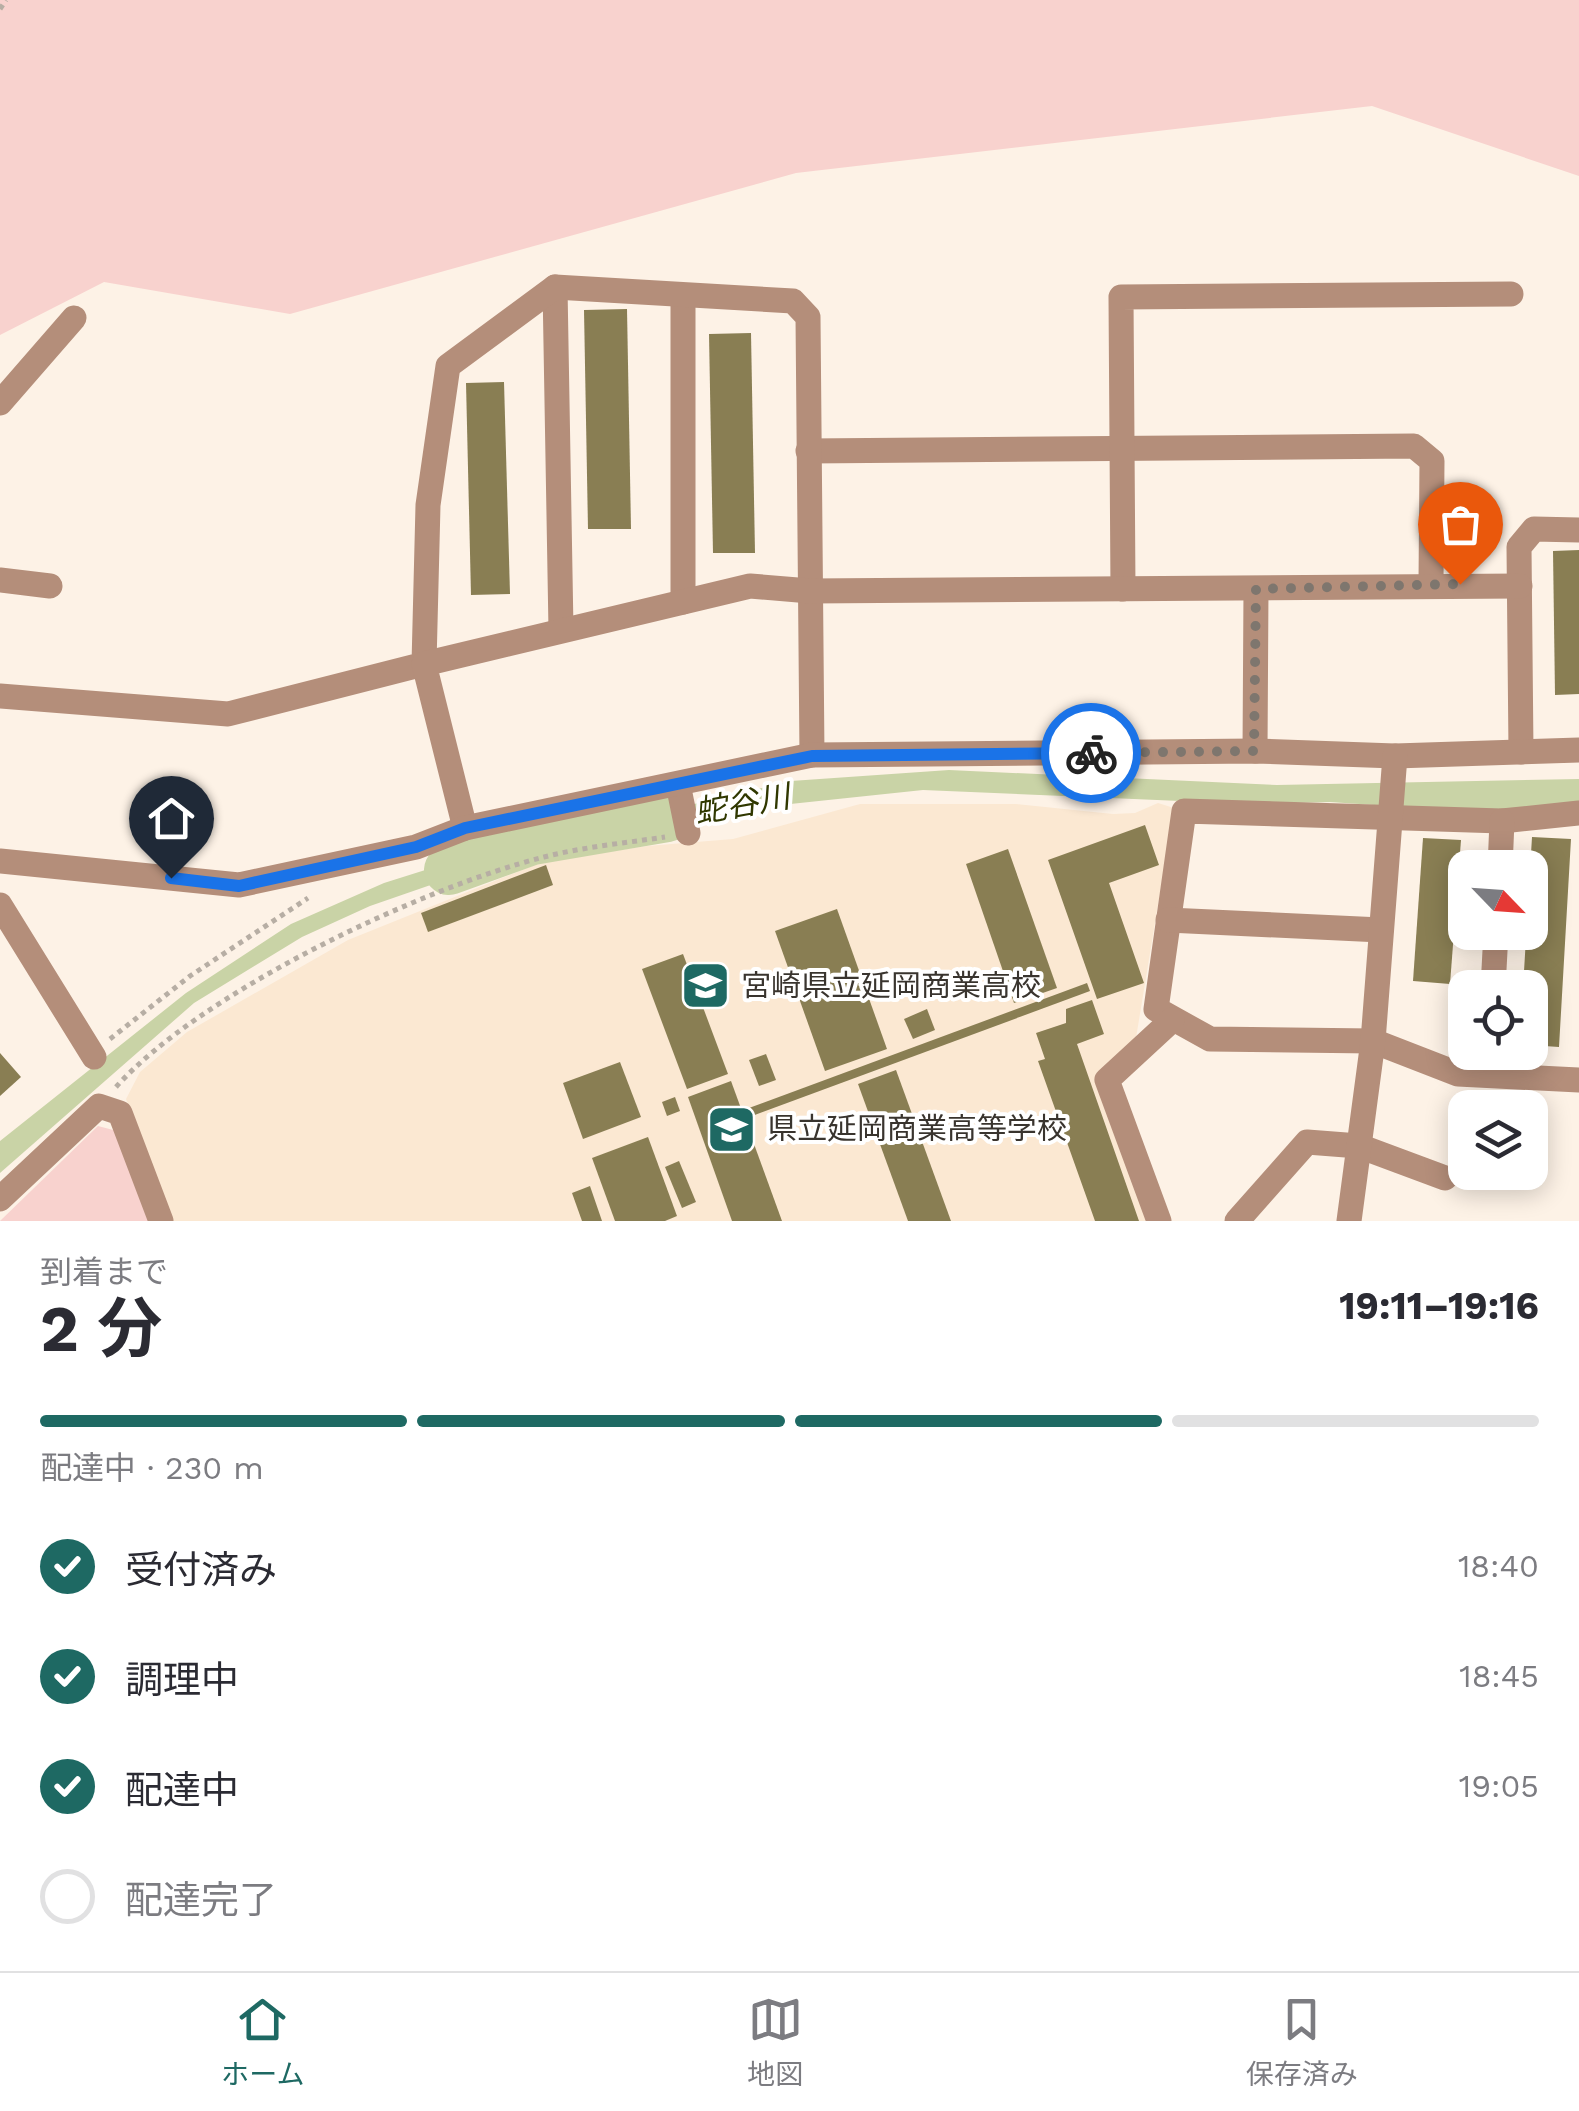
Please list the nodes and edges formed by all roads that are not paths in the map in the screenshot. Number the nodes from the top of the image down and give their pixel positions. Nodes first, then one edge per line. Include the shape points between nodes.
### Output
1 (555, 287) junction
2 (1511, 294) dead end
3 (682, 297) junction
4 (74, 318) dead end
5 (0, 403) edge
6 (1122, 448) junction
7 (808, 450) junction
8 (1579, 530) edge
9 (0, 580) edge
10 (1430, 584) junction
11 (50, 586) dead end
12 (1520, 586) junction
13 (1123, 589) junction
14 (1256, 589) junction
15 (810, 591) junction
16 (683, 602) junction
17 (560, 630) junction
18 (424, 664) junction
19 (0, 696) edge
20 (1579, 750) edge
21 (1254, 751) junction
22 (1521, 752) junction
23 (812, 756) junction
24 (1395, 756) junction
25 (678, 785) junction
26 (1579, 812) edge
27 (1393, 818) junction
28 (1502, 821) junction
29 (465, 828) junction
30 (687, 830) road end
31 (1501, 850) edge
32 (0, 861) edge
33 (0, 905) edge
34 (1168, 920) junction
35 (1382, 930) junction
36 (1172, 1020) junction
37 (1373, 1041) junction
38 (93, 1055) road end
39 (1471, 1070) edge
40 (1523, 1070) edge
41 (1579, 1080) edge
42 (1359, 1146) junction
43 (1445, 1178) dead end
44 (0, 1200) edge
45 (161, 1221) edge
46 (1159, 1221) edge
47 (1237, 1221) edge
48 (1348, 1221) edge

1 - 3 street
1 - 17 street
1 - 18 street via 448,366 428,505
2 - 6 street via 1121,297
3 - 7 street via 793,301 808,316
3 - 16 street
4 - 5 street
6 - 7 street
6 - 10 street via 1414,446 1432,461
6 - 13 street
7 - 15 street
8 - 12 street via 1534,529 1519,547
9 - 11 street
10 - 12 street
10 - 14 street
12 - 22 street
13 - 14 street
13 - 15 street
14 - 21 street
15 - 16 street via 750,586
15 - 23 street
16 - 17 street
17 - 18 street
18 - 19 street via 228,714
18 - 29 street
20 - 22 street
21 - 23 street
21 - 24 street
22 - 24 street
23 - 25 street
24 - 27 street
25 - 29 street
25 - 30 street
26 - 28 street
27 - 28 street
27 - 34 street via 1184,811
27 - 35 street
28 - 31 street
29 - 32 street via 416,847 239,886
33 - 38 street
34 - 35 street
34 - 36 street via 1156,1010
35 - 37 street
36 - 37 street via 1210,1038
36 - 46 street via 1107,1080
37 - 39 street via 1458,1074
37 - 42 street
40 - 41 street
42 - 43 street
42 - 47 street via 1306,1142
42 - 48 street
44 - 45 street via 99,1106 120,1113

